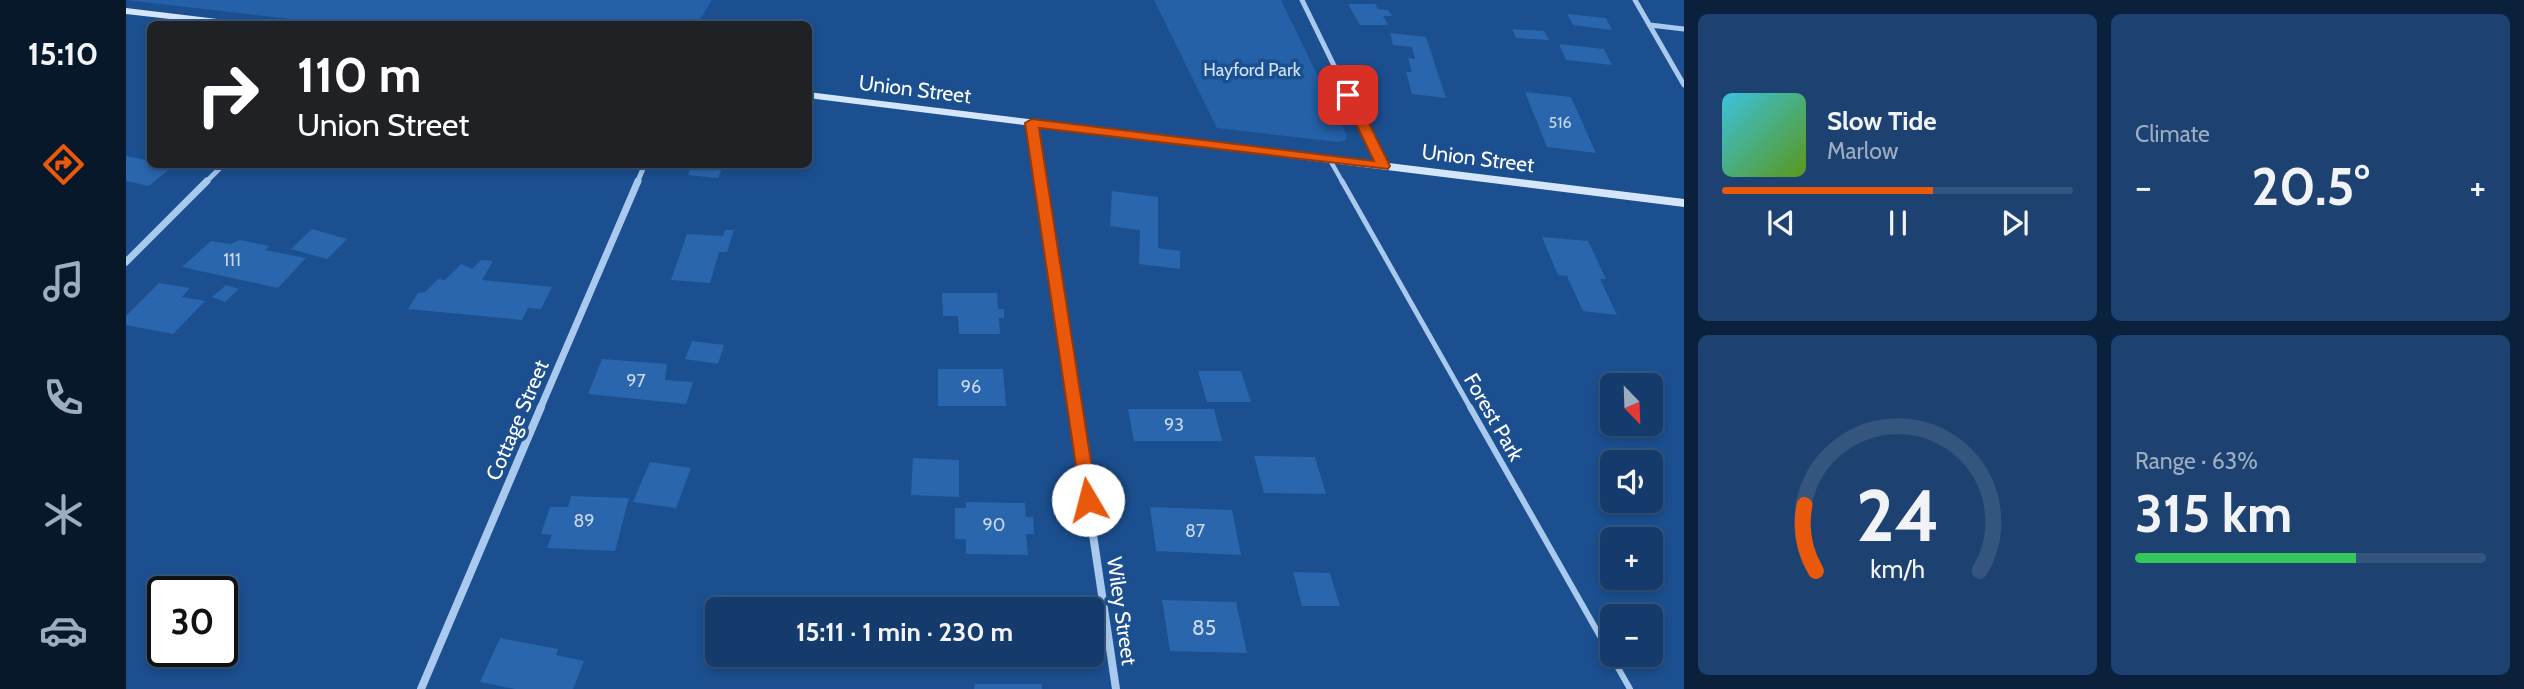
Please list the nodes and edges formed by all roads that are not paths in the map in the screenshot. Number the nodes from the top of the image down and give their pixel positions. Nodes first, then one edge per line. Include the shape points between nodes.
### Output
1 (1302, 0) edge
2 (1635, 0) edge
3 (126, 11) edge
4 (209, 21) edge
5 (1650, 25) junction
6 (1684, 29) edge
7 (1684, 85) edge
8 (812, 96) edge
9 (1032, 123) junction
10 (1330, 160) junction
11 (1383, 166) junction
12 (220, 168) edge
13 (643, 168) edge
14 (1684, 203) edge
15 (126, 262) edge
16 (421, 689) edge
17 (1116, 689) edge
18 (1630, 689) edge

1 - 11 street
2 - 5 street
3 - 4 main road
5 - 6 street
5 - 7 street
8 - 9 main road, Union Street
9 - 10 main road, Union Street
9 - 17 street, Wiley Street
10 - 11 main road, Union Street
10 - 18 lane, Forest Park
11 - 14 main road, Union Street
12 - 15 street
13 - 16 street, Cottage Street

